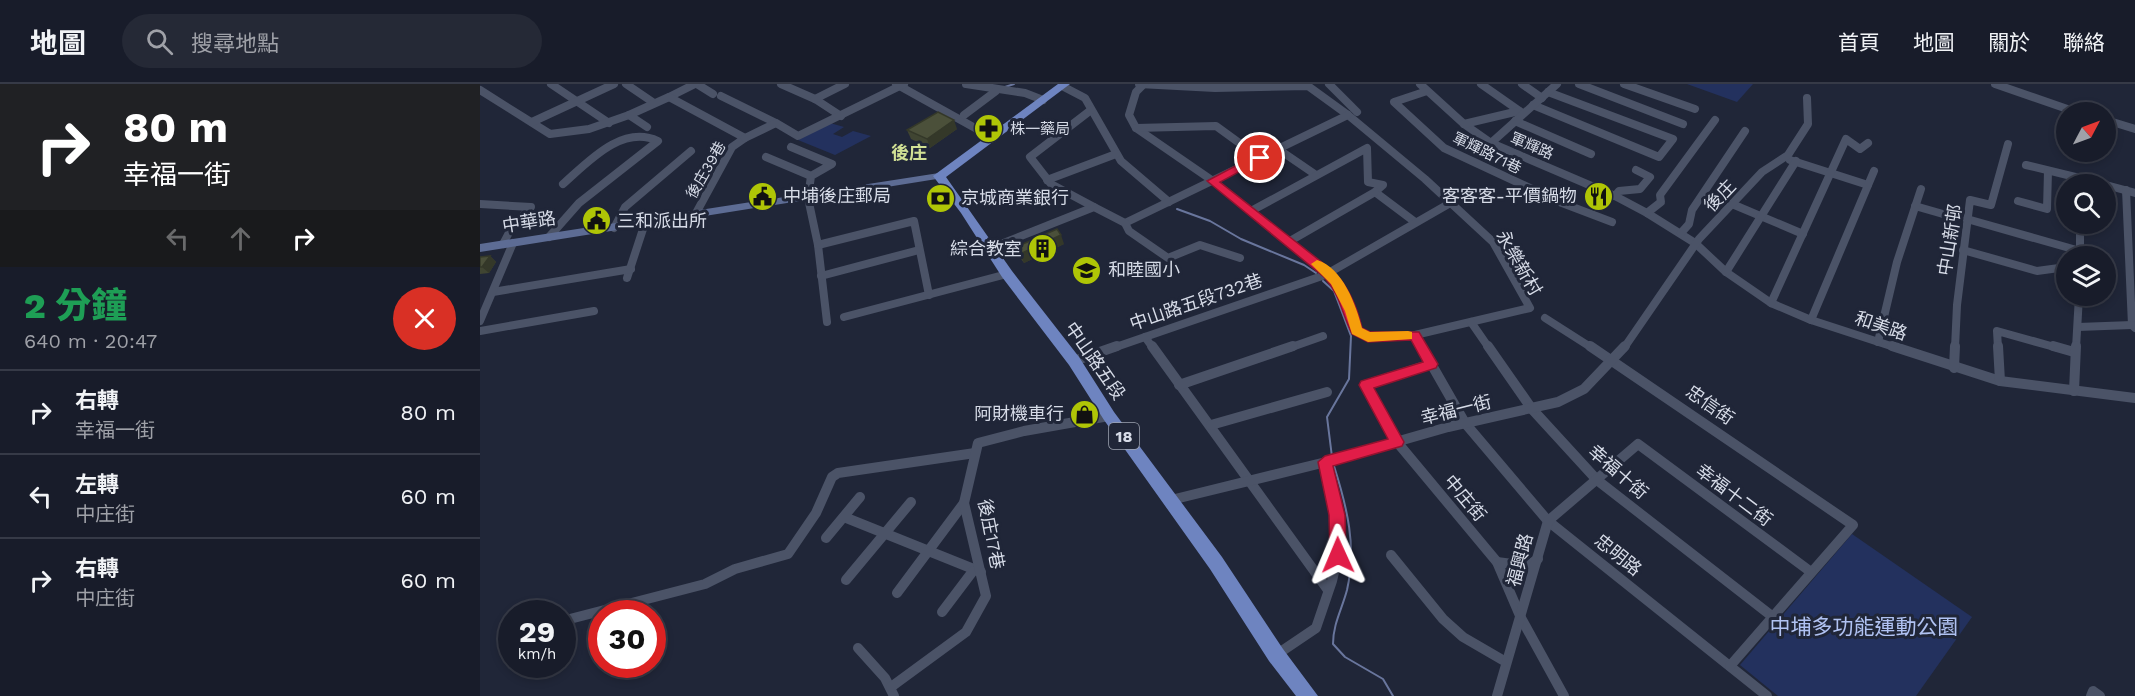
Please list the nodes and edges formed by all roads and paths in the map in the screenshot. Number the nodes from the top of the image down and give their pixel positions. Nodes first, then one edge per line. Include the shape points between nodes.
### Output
1 (551, 84) edge
2 (614, 84) edge
3 (626, 84) edge
4 (696, 84) edge
5 (781, 84) edge
6 (845, 84) edge
7 (966, 84) edge
8 (1142, 84) edge
9 (1329, 84) edge
10 (1420, 84) edge
11 (1481, 84) edge
12 (1522, 84) edge
13 (1557, 84) edge
14 (1579, 84) edge
15 (1624, 84) edge
16 (1995, 84) edge
17 (900, 85) edge
18 (1063, 85) edge
19 (1308, 85) edge
20 (480, 90) edge
21 (996, 91) junction
22 (1427, 91) junction
23 (1545, 95) junction
24 (669, 97) junction
25 (1807, 98) dead end
26 (815, 99) junction
27 (1043, 100) junction
28 (577, 102) junction
29 (654, 103) junction
30 (1533, 105) junction
31 (2056, 105) edge
32 (1091, 110) junction
33 (1695, 110) dead end
34 (1357, 111) dead end
35 (1521, 112) junction
36 (629, 115) junction
37 (1348, 115) junction
38 (841, 116) junction
39 (964, 116) dead end
40 (1715, 120) dead end
41 (1515, 121) junction
42 (532, 122) junction
43 (609, 123) junction
44 (777, 123) junction
45 (2116, 123) edge
46 (1464, 124) junction
47 (1683, 124) dead end
48 (647, 127) dead end
49 (1136, 128) junction
50 (2135, 129) edge
51 (1744, 131) dead end
52 (745, 138) junction
53 (993, 138) junction
54 (1491, 142) junction
55 (1868, 143) dead end
56 (2008, 144) dead end
57 (791, 147) dead end
58 (1278, 149) junction
59 (691, 151) dead end
60 (1116, 154) junction
61 (1592, 154) dead end
62 (766, 157) dead end
63 (1260, 158) junction
64 (1785, 158) junction
65 (1796, 161) junction
66 (2026, 165) dead end
67 (1636, 170) dead end
68 (1874, 171) dead end
69 (2048, 171) junction
70 (1832, 173) junction
71 (2057, 174) edge
72 (1316, 175) junction
73 (811, 176) junction
74 (939, 176) junction
75 (1047, 180) junction
76 (1213, 181) junction
77 (563, 184) dead end
78 (1868, 185) junction
79 (2116, 188) edge
80 (1921, 189) dead end
81 (2126, 190) junction
82 (1375, 192) junction
83 (2135, 193) edge
84 (1615, 196) junction
85 (808, 198) junction
86 (1169, 201) junction
87 (2018, 201) dead end
88 (1452, 202) junction
89 (480, 204) edge
90 (1732, 204) junction
91 (1915, 206) junction
92 (1094, 207) junction
93 (1251, 211) junction
94 (1647, 213) junction
95 (1943, 214) dead end
96 (695, 215) junction
97 (1762, 218) junction
98 (1967, 219) junction
99 (1414, 222) junction
100 (1612, 222) dead end
101 (645, 223) junction
102 (1125, 223) junction
103 (614, 228) junction
104 (1681, 233) junction
105 (1803, 234) junction
106 (549, 237) junction
107 (1290, 241) junction
108 (1695, 243) junction
109 (508, 244) junction
110 (818, 245) junction
111 (2056, 247) edge
112 (480, 248) edge
113 (991, 248) junction
114 (919, 250) junction
115 (1963, 250) junction
116 (1240, 258) dead end
117 (2056, 268) edge
118 (631, 269) junction
119 (1726, 272) junction
120 (1007, 274) junction
121 (1329, 274) junction
122 (821, 276) junction
123 (627, 278) dead end
124 (492, 293) junction
125 (930, 295) junction
126 (480, 296) edge
127 (1771, 303) junction
128 (2079, 306) edge
129 (594, 311) dead end
130 (844, 317) dead end
131 (1647, 317) joint
132 (1545, 318) dead end
133 (1811, 320) junction
134 (480, 321) edge
135 (827, 322) dead end
136 (1472, 322) junction
137 (2078, 327) junction
138 (2133, 327) edge
139 (480, 331) edge
140 (1323, 336) dead end
141 (1415, 336) junction
142 (1145, 337) junction
143 (1878, 342) junction
144 (2074, 352) junction
145 (1612, 360) junction
146 (1074, 361) junction
147 (1431, 364) junction
148 (1954, 368) junction
149 (2000, 381) junction
150 (1179, 385) junction
151 (2074, 391) junction
152 (1327, 393) dead end
153 (2135, 398) edge
154 (1532, 409) junction
155 (1109, 416) junction
156 (1465, 423) junction
157 (1211, 424) junction
158 (1397, 442) junction
159 (1638, 444) joint
160 (975, 453) junction
161 (1325, 462) junction
162 (1247, 480) junction
163 (1597, 480) junction
164 (860, 497) dead end
165 (1171, 500) junction
166 (911, 502) dead end
167 (964, 502) junction
168 (844, 517) junction
169 (1548, 521) junction
170 (884, 534) junction
171 (826, 538) dead end
172 (928, 552) junction
173 (1391, 555) dead end
174 (1538, 559) junction
175 (1497, 562) junction
176 (977, 571) junction
177 (1811, 572) junction
178 (846, 580) dead end
179 (1328, 590) junction
180 (897, 593) dead end
181 (942, 612) dead end
182 (1773, 616) junction
183 (576, 617) edge
184 (1521, 618) junction
185 (858, 648) dead end
186 (1276, 655) junction
187 (1506, 662) junction
188 (1730, 666) junction
189 (892, 691) edge
190 (1308, 696) edge
191 (1497, 696) edge
192 (1564, 696) edge
193 (1767, 696) edge

1 - 28 street
2 - 28 street
3 - 29 street
4 - 24 street
4 - 44 street
5 - 26 street
6 - 26 street
7 - 21 street
8 - 19 street, 永樂新村 via 1215,88
8 - 49 street, 永樂新村 via 1129,116
9 - 34 street
10 - 22 street, 軍輝路
11 - 35 street
12 - 23 street
13 - 23 street
14 - 47 street
15 - 33 street
16 - 31 street
17 - 38 street
17 - 53 street
18 - 27 main road
18 - 32 street via 1082,95
19 - 37 street, 永樂新村
20 - 42 street
21 - 27 street via 1025,93
21 - 39 street
22 - 46 street, 軍輝路
22 - 100 street, 軍輝路71巷 via 1394,102 1444,148
23 - 30 street
23 - 30 street via 1673,139 1659,157
24 - 29 street
24 - 52 street, 後庄39巷
25 - 64 street, 後庄 via 1808,124
26 - 38 street
27 - 53 main road
28 - 42 street
28 - 43 street
29 - 36 street
30 - 35 street
32 - 60 street
32 - 75 street via 1030,157
35 - 41 street
35 - 46 street
36 - 43 street
36 - 48 street
37 - 58 street
37 - 88 street, 永樂新村
38 - 44 street via 798,136
40 - 94 street via 1660,195 1661,202
41 - 54 street
41 - 61 street
42 - 43 street via 550,134
44 - 52 street
45 - 50 street
46 - 54 street, 軍輝路
49 - 63 street via 1216,126
49 - 76 street, 永樂新村
51 - 104 street
52 - 96 street, 後庄39巷 via 732,147
53 - 74 main road
54 - 84 street, 軍輝路
55 - 70 street via 1860,149 1846,139
56 - 98 street, 中山新邨 via 1991,205 1970,200
57 - 73 street via 832,164
58 - 63 street
58 - 72 street
59 - 103 street via 625,207
60 - 75 street
60 - 86 street
62 - 73 street
63 - 76 street
64 - 65 street
64 - 90 street, 後庄 via 1763,171
65 - 70 street
65 - 97 street
66 - 69 street
67 - 84 street via 1650,177 1640,189
68 - 78 street
69 - 71 street
69 - 87 street via 2047,209
70 - 78 street
70 - 105 street
72 - 82 street via 1367,148 1368,182 1383,184
72 - 93 street
73 - 85 street
74 - 85 main road, 中華路
74 - 113 main road, 中山路五段 / 18
75 - 92 street
76 - 86 street
76 - 93 street, 永樂新村
77 - 106 street via 620,138 639,135 658,141 579,203
78 - 133 street
79 - 81 street
80 - 91 street
81 - 83 street
81 - 138 street
82 - 99 street
82 - 107 street
84 - 94 street, 軍輝路
85 - 96 main road, 中華路
85 - 110 street
86 - 102 street
88 - 99 street
88 - 136 street, 永樂新村 via 1494,242 1530,308
89 - 109 street via 531,207 512,226
90 - 97 street
90 - 108 street, 後庄
91 - 95 street
91 - 143 street
92 - 102 street
92 - 113 street
93 - 107 street, 永樂新村
94 - 104 street, 和美路
96 - 101 main road, 中華路
97 - 105 street
97 - 119 street
98 - 111 street
98 - 115 street, 中山新邨
99 - 121 street
101 - 103 main road, 中華路
101 - 118 street
102 - 116 street via 1129,231 1168,258 1200,245
103 - 106 main road, 中華路
104 - 108 street, 和美路
105 - 127 street
106 - 109 main road, 中華路
107 - 121 street, 永樂新村
108 - 119 street, 和美路
108 - 131 street, 後庄 via 1651,305
109 - 112 main road, 中華路
109 - 124 street
110 - 114 street via 914,222
110 - 122 street
113 - 120 main road, 中山路五段 / 18
114 - 122 street
114 - 125 street
115 - 117 street via 2037,271
115 - 148 street, 中山新邨
118 - 123 street
118 - 124 street
119 - 127 street, 和美路
120 - 125 street
120 - 146 main road, 中山路五段 / 18
121 - 141 street, 永樂新村 via 1351,311 1356,331 1368,337
121 - 142 street, 中山路五段732巷
122 - 135 street
124 - 126 street
124 - 134 street
125 - 130 street
127 - 133 street, 和美路
128 - 137 street
129 - 139 street
131 - 145 street, 幸福一街
132 - 145 street, 忠信街
133 - 143 street, 和美路
136 - 141 street, 永樂新村
136 - 154 street, 幸福十街
137 - 138 street
137 - 144 street
140 - 150 street
141 - 147 street
142 - 146 street, 中山路五段732巷
142 - 150 street
143 - 148 street, 和美路
144 - 149 street via 1997,331
144 - 151 street
145 - 154 street, 幸福一街 via 1572,396
145 - 177 street, 忠信街 via 1853,525
146 - 155 main road, 中山路五段 / 18
147 - 156 street
147 - 158 street, 中庄街 via 1366,385
148 - 149 street, 和美路
149 - 151 street, 和美路
150 - 157 street
151 - 153 street, 和美路
152 - 157 street
154 - 156 street, 幸福一街
154 - 163 street, 幸福十街
155 - 160 street via 981,441
155 - 165 main road, 中山路五段 / 18
156 - 158 street, 幸福一街
156 - 169 street, 忠明路
157 - 162 street
158 - 161 street, 幸福一街
158 - 175 street, 中庄街
159 - 163 street, 福興路
159 - 177 street, 幸福十二街
160 - 167 street, 後庄17巷
160 - 183 street via 838,473 832,477 816,513 788,554 735,569 705,584
161 - 162 street, 幸福一街
161 - 179 street via 1338,532 1338,555
162 - 165 street, 幸福一街
162 - 179 street
163 - 169 street, 福興路
163 - 182 street, 幸福十街
164 - 168 street
165 - 186 main road, 中山路五段 / 18
166 - 170 street
167 - 172 street
167 - 176 street, 後庄17巷
168 - 170 street
168 - 171 street
169 - 174 street, 福興路
169 - 188 street, 忠明路
170 - 172 street
170 - 178 street
172 - 176 street
172 - 180 street
173 - 187 street via 1443,620 1463,637
174 - 175 street via 1527,566
174 - 184 street, 福興路
175 - 184 street, 中庄街
176 - 181 street
176 - 189 street, 後庄17巷 via 986,596 966,632
177 - 182 street
179 - 186 street via 1316,628
182 - 188 street
184 - 187 street, 福興路
184 - 192 street, 中庄街
185 - 189 street
186 - 190 main road, 中山路五段 / 18
187 - 191 street, 福興路
188 - 193 street, 忠明路

